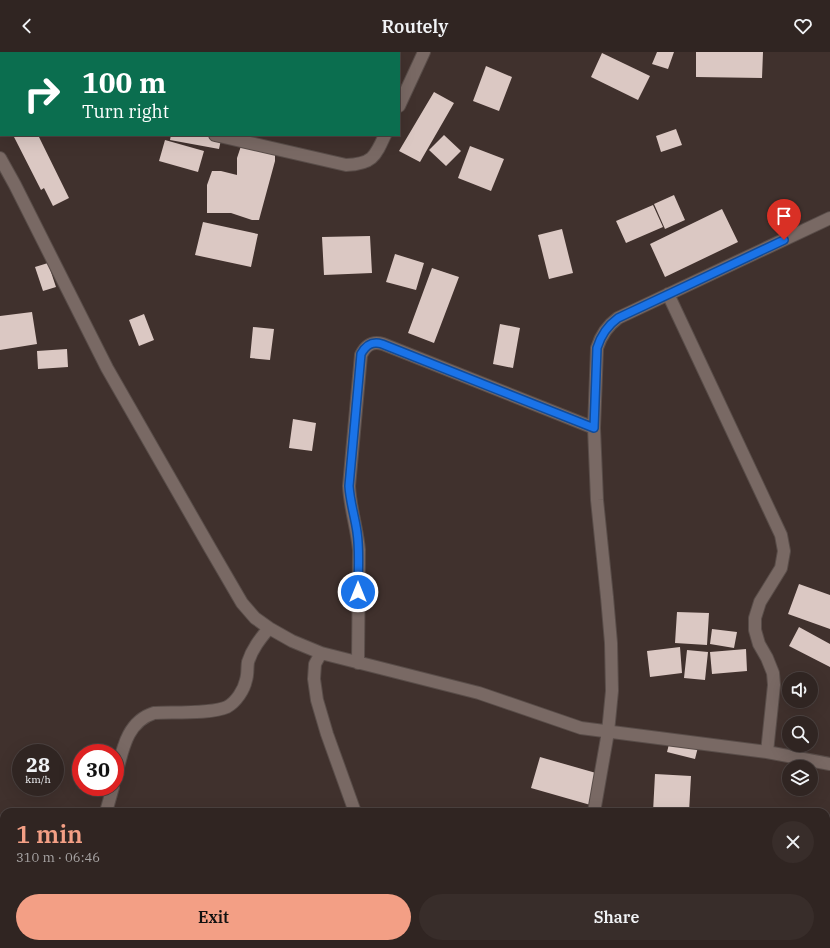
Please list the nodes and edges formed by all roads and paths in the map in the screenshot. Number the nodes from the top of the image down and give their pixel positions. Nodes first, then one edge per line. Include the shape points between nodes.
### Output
1 (424, 52) edge
2 (400, 104) edge
3 (219, 136) edge
4 (385, 136) edge
5 (0, 158) edge
6 (829, 221) edge
7 (668, 294) junction
8 (594, 428) junction
9 (269, 628) junction
10 (321, 653) junction
11 (358, 663) junction
12 (608, 732) junction
13 (124, 748) edge
14 (767, 752) junction
15 (830, 764) edge
16 (110, 796) edge
17 (107, 808) edge
18 (354, 808) edge
19 (595, 808) edge

1 - 2 street
3 - 4 street via 346,165 367,162 375,155
5 - 9 street via 107,368 210,548 242,603 255,618
6 - 7 street
7 - 8 street via 618,318 604,331 597,348
7 - 14 street via 781,535 784,551 781,568 760,602 755,618 759,644 773,673
8 - 11 street via 382,344 372,343 364,349 361,354 349,486 358,550
8 - 12 street via 597,500 611,643 612,691
9 - 10 street
9 - 13 street via 253,649 242,690 228,706 218,710 154,713 145,716 138,721 127,737
10 - 11 street
10 - 18 street via 315,664 317,700
11 - 12 street via 479,693 581,728
12 - 14 street
12 - 19 street
14 - 15 street
16 - 17 street

